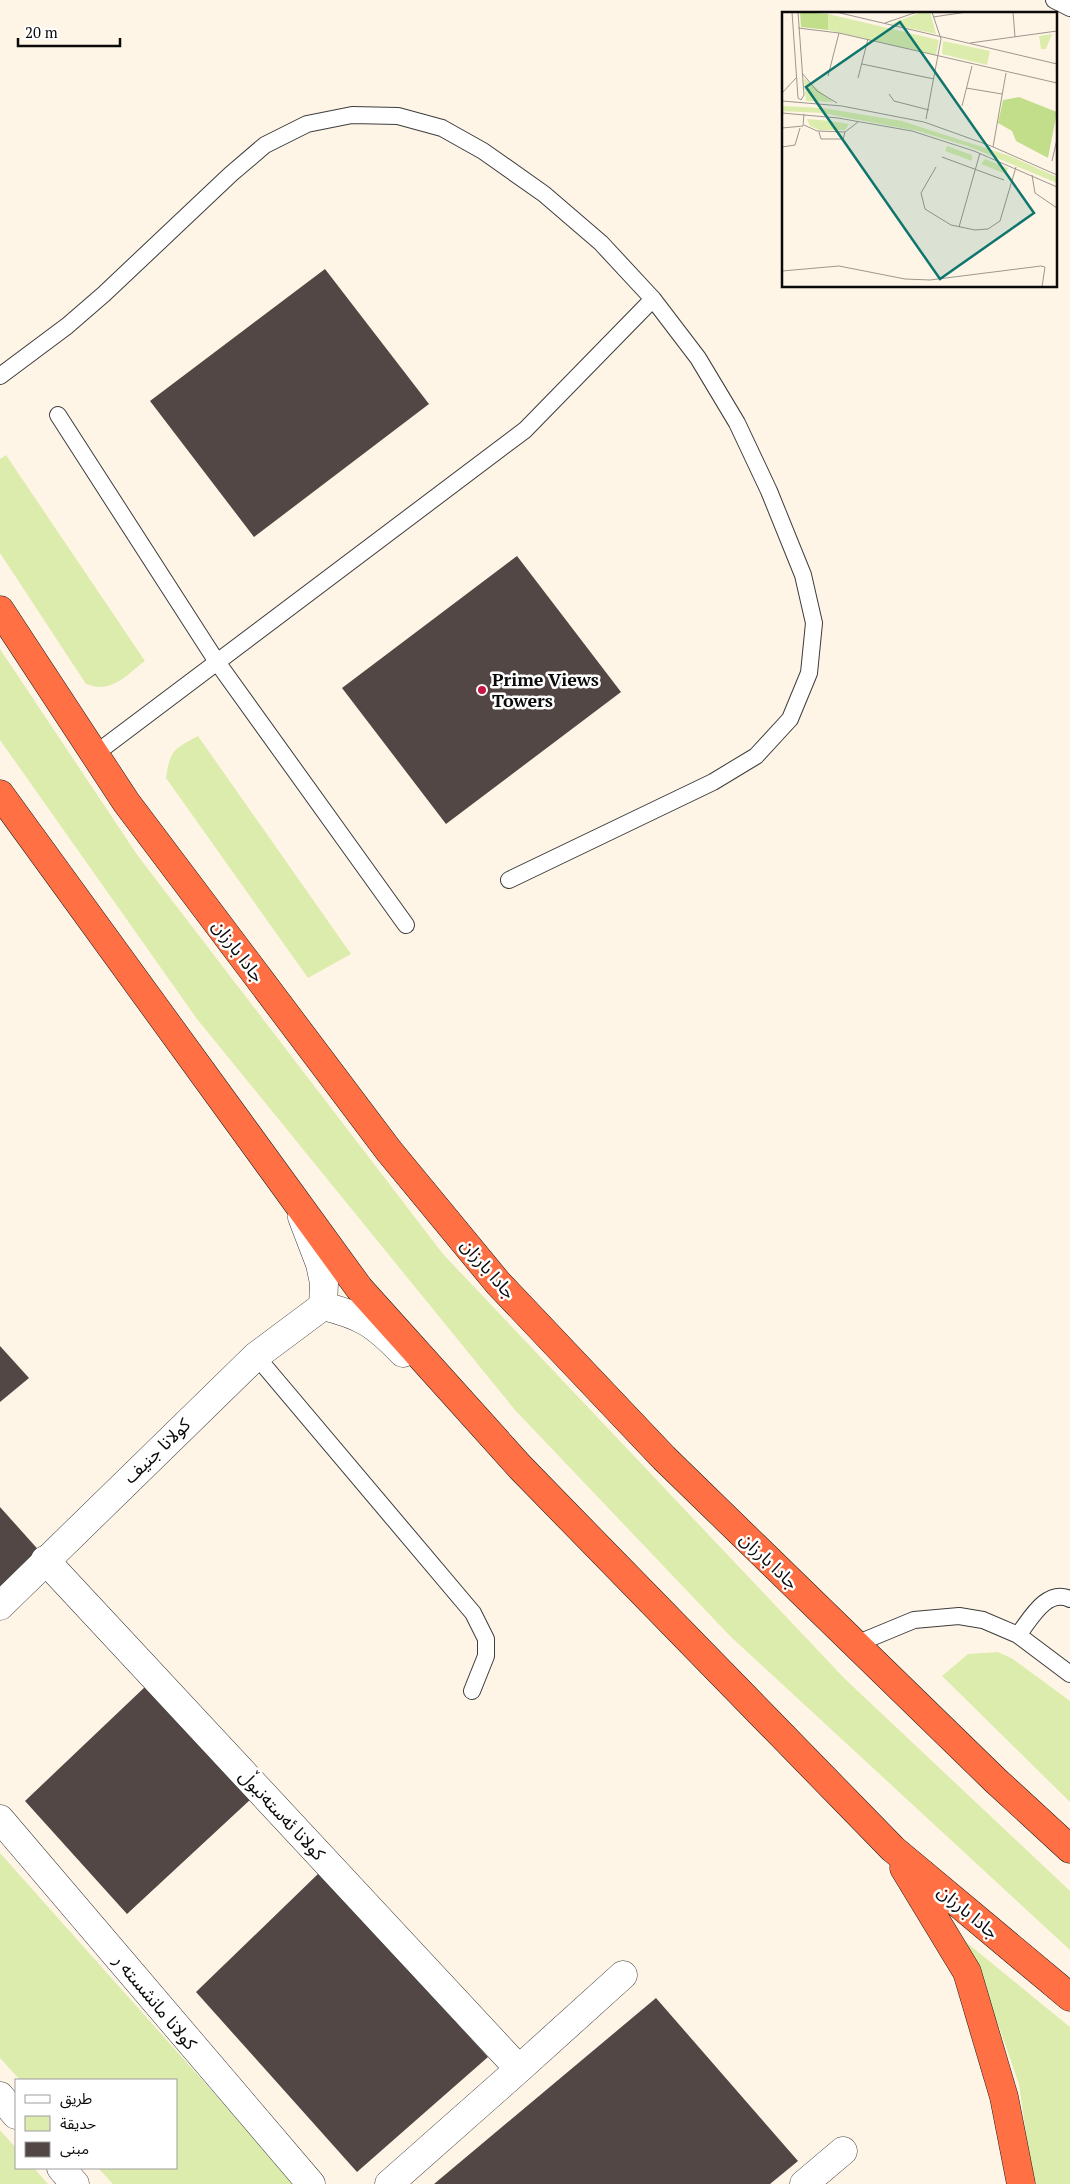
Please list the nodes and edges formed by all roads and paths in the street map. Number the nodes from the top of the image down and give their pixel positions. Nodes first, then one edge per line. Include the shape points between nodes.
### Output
1 (1054, 0) edge
2 (1070, 8) edge
3 (653, 299) junction
4 (0, 376) edge
5 (58, 416) dead end
6 (0, 610) edge
7 (217, 662) junction
8 (95, 754) junction
9 (0, 794) edge
10 (0, 809) edge
11 (31, 836) junction
12 (509, 880) dead end
13 (406, 925) dead end
14 (297, 1203) junction
15 (323, 1306) junction
16 (256, 1356) junction
17 (485, 1428) junction
18 (45, 1560) junction
19 (1070, 1598) edge
20 (0, 1606) edge
21 (1018, 1636) junction
22 (856, 1644) junction
23 (1070, 1674) edge
24 (472, 1691) dead end
25 (0, 1819) edge
26 (893, 1849) junction
27 (1070, 1849) edge
28 (622, 1975) dead end
29 (1070, 1997) edge
30 (519, 2070) junction
31 (0, 2096) edge
32 (15, 2114) edge
33 (843, 2151) dead end
34 (62, 2169) edge
35 (75, 2184) edge
36 (311, 2184) edge
37 (389, 2184) edge
38 (804, 2184) edge
39 (1021, 2184) edge

1 - 2 lane
3 - 4 lane via 601,243 544,194 483,151 442,128 398,116 352,115 307,124 266,145 104,294
3 - 7 lane via 525,430
3 - 12 lane via 698,358 727,406 769,491 803,574 814,623 810,673 790,719 756,756 713,782
5 - 7 lane
6 - 8 highway, جادا بارزان
7 - 8 lane
7 - 13 lane
8 - 22 highway, جادا بارزان via 126,802 389,1151 498,1283 664,1458
9 - 11 highway, جادا بارزان
10 - 11 street
11 - 14 highway, جادا بارزان
14 - 15 street via 320,1264 324,1283
14 - 17 highway, جادا بارزان via 359,1288
15 - 16 street, كولانا جنيف
15 - 17 street via 351,1313 377,1328 461,1415
16 - 18 street, كولانا جنيف
16 - 24 lane via 472,1613 486,1639 486,1656
17 - 26 highway, جادا بارزان
18 - 20 street, كولانا جنيف
18 - 30 street, كولانا ئەستەنبوڵ
19 - 21 lane via 1057,1596 1049,1599
21 - 22 lane via 983,1620 940,1616 914,1620
21 - 23 lane
22 - 27 highway, جادا بارزان
25 - 36 street, كولانا مانشسته ر
26 - 29 highway, جادا بارزان
26 - 39 highway via 967,1972 1004,2097
28 - 30 street
30 - 37 street
31 - 32 street
33 - 38 street
34 - 35 street

